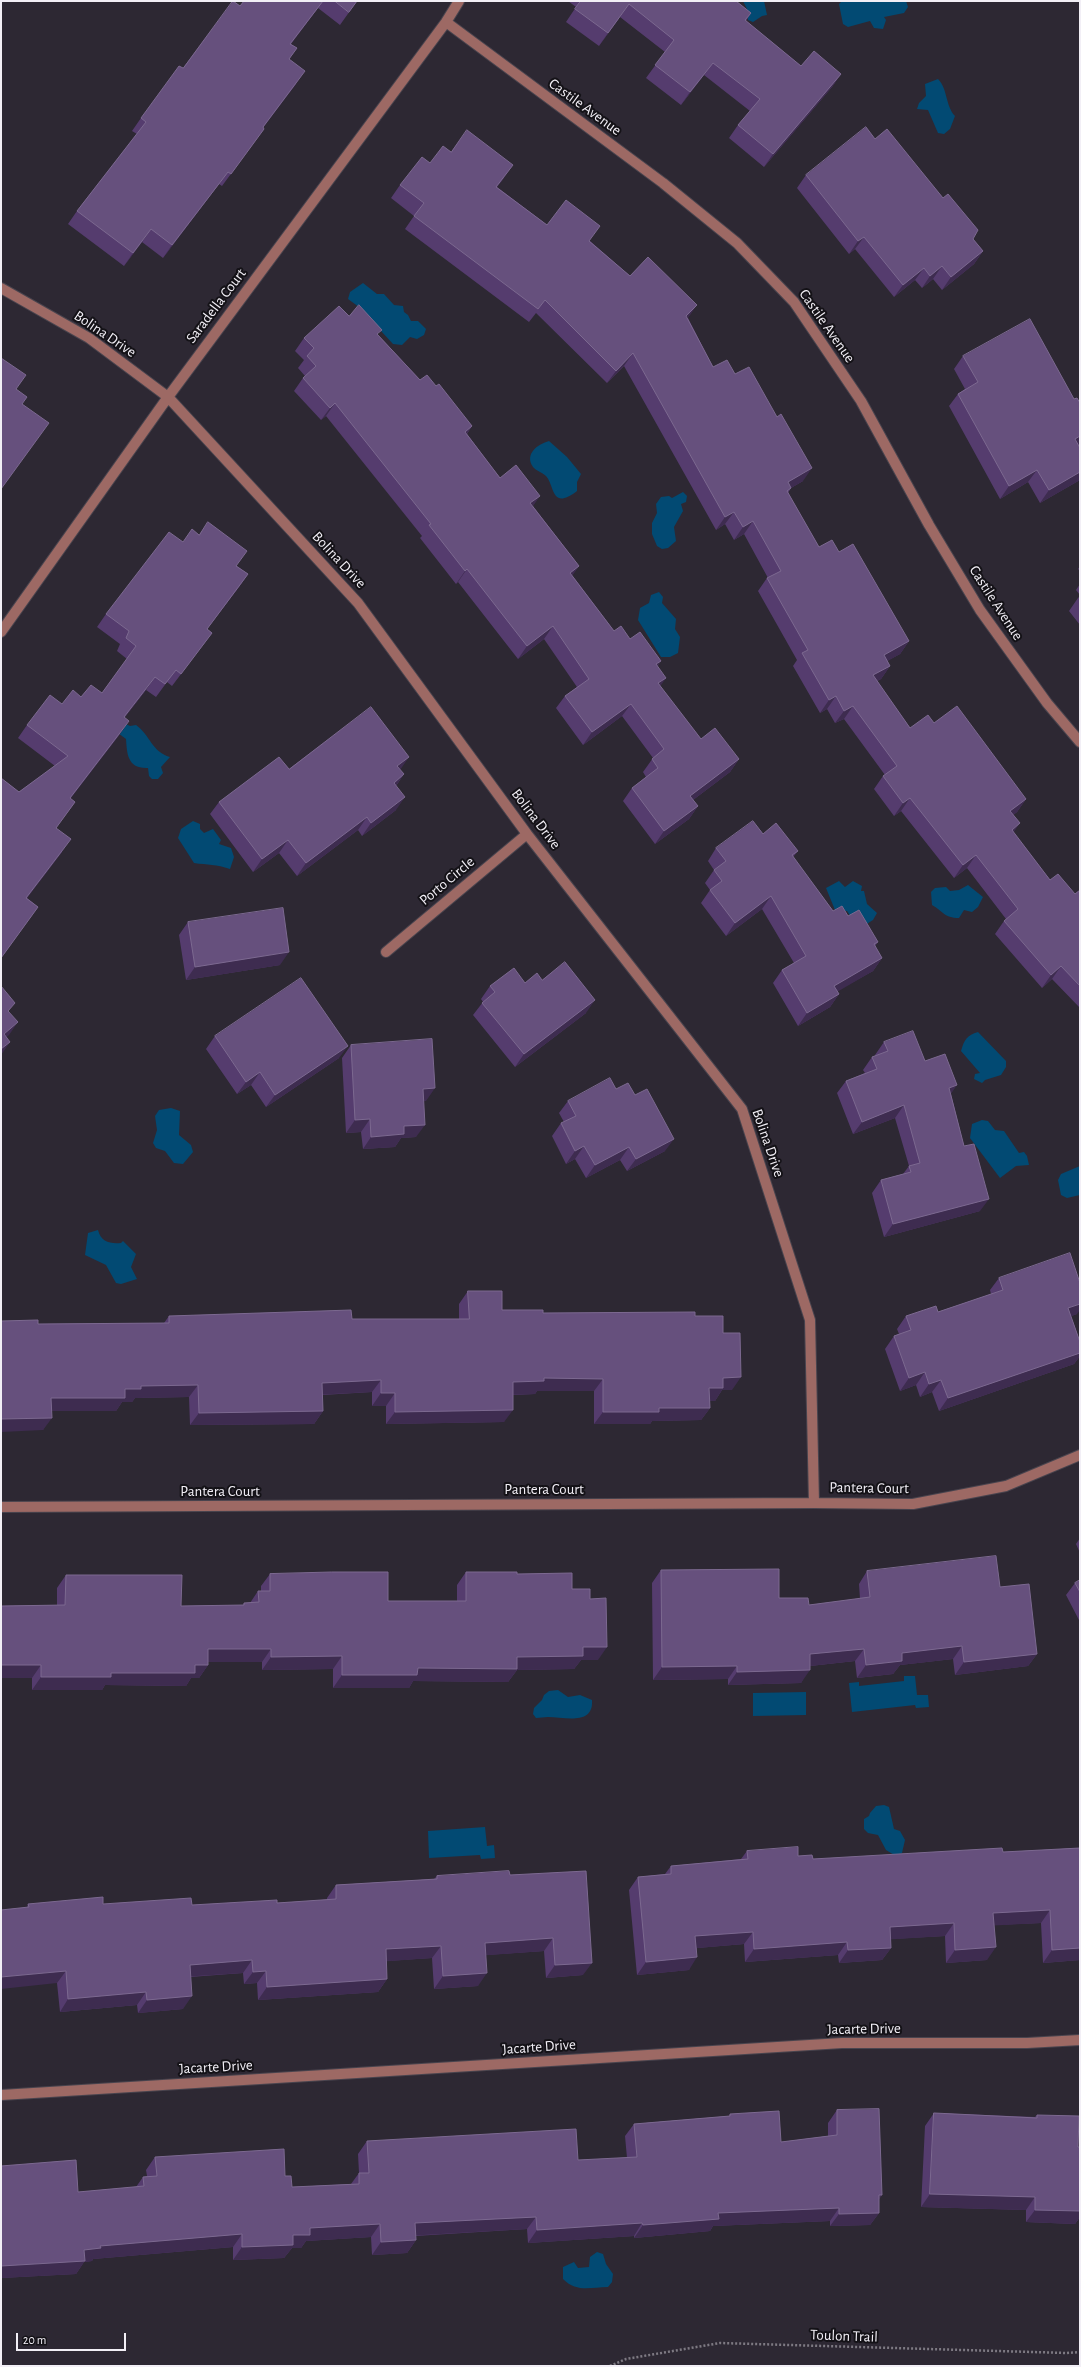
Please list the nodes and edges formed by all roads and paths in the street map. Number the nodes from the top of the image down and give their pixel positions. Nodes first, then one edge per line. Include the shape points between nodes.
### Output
1 (458, 1) edge
2 (446, 22) junction
3 (1, 288) edge
4 (168, 397) junction
5 (1, 632) edge
6 (1080, 742) edge
7 (527, 834) junction
8 (386, 952) dead end
9 (1080, 1455) edge
10 (814, 1503) junction
11 (1, 1507) edge
12 (1080, 2040) edge
13 (1, 2094) edge
14 (1080, 2352) edge
15 (610, 2366) edge

1 - 2 street, Saradella Court
2 - 4 street, Saradella Court
2 - 6 street, Castile Avenue via 663,183 737,243 794,302 861,401 929,525 980,610 1047,703
3 - 4 street, Bolina Drive via 89,338
4 - 5 street, Saradella Court
4 - 7 street, Bolina Drive via 358,602
7 - 8 street, Porto Circle
7 - 10 street, Bolina Drive via 742,1109 810,1320
9 - 10 street, Pantera Court via 1006,1486 913,1504
10 - 11 street, Pantera Court
12 - 13 street, Jacarte Drive via 1027,2043 842,2043
14 - 15 path, Toulon Trail via 1067,2354 720,2344 626,2359

